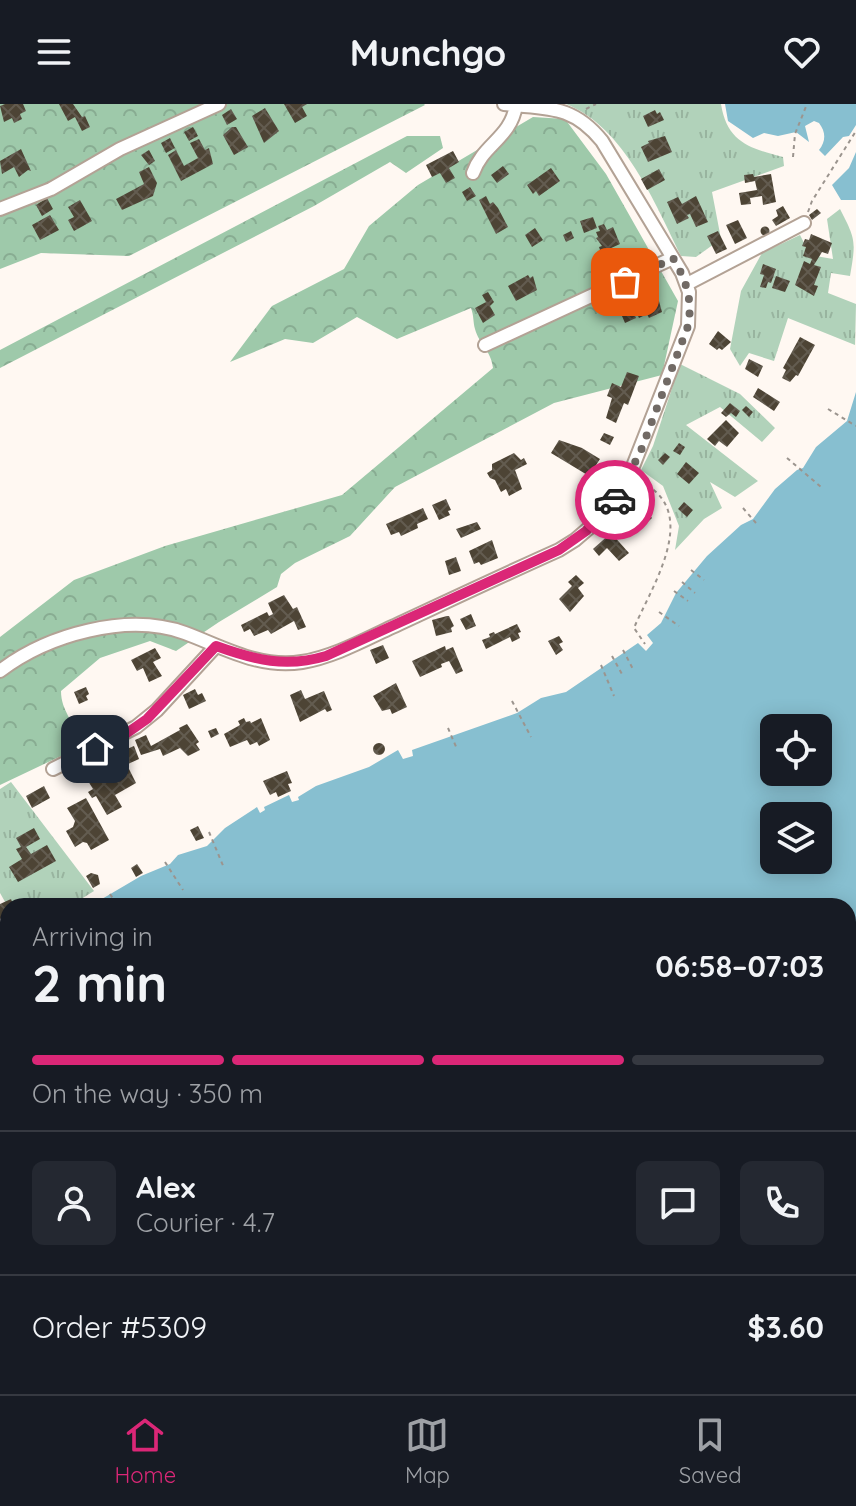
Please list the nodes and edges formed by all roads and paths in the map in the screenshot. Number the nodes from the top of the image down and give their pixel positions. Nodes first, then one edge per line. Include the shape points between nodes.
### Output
1 (807, 104) edge
2 (213, 105) edge
3 (510, 105) edge
4 (856, 131) edge
5 (793, 157) dead end
6 (473, 173) dead end
7 (0, 209) edge
8 (804, 223) joint
9 (673, 258) junction
10 (687, 284) junction
11 (485, 345) dead end
12 (828, 409) dead end
13 (856, 426) edge
14 (787, 458) dead end
15 (630, 474) junction
16 (821, 487) dead end
17 (743, 508) dead end
18 (756, 523) dead end
19 (691, 570) dead end
20 (704, 580) dead end
21 (682, 582) dead end
22 (674, 591) dead end
23 (695, 593) dead end
24 (688, 601) dead end
25 (659, 612) dead end
26 (679, 626) dead end
27 (645, 644) dead end
28 (216, 646) junction
29 (623, 650) dead end
30 (612, 656) dead end
31 (601, 665) dead end
32 (0, 671) edge
33 (634, 671) dead end
34 (623, 676) dead end
35 (614, 696) dead end
36 (512, 701) dead end
37 (448, 728) dead end
38 (531, 737) dead end
39 (457, 749) dead end
40 (53, 769) dead end
41 (209, 832) dead end
42 (165, 862) dead end
43 (224, 868) dead end
44 (183, 890) dead end
45 (110, 894) dead end
46 (113, 898) edge

1 - 5 path
2 - 7 street via 51,189
3 - 6 street via 512,124 481,156
3 - 9 street via 562,110 591,127
4 - 8 path
8 - 10 street
9 - 10 street
9 - 11 street
10 - 15 street via 688,326
12 - 13 path
14 - 16 path
15 - 27 path via 658,493 672,526 667,553 634,628
15 - 28 street via 606,511 575,540 351,646 288,664 251,659
17 - 18 path
19 - 20 path
21 - 23 path
22 - 24 path
25 - 26 path
28 - 32 street via 163,627 117,626 40,649
28 - 40 street via 136,727
29 - 33 path
30 - 34 path
31 - 35 path
36 - 38 path
37 - 39 path
41 - 43 path
42 - 44 path
45 - 46 path

